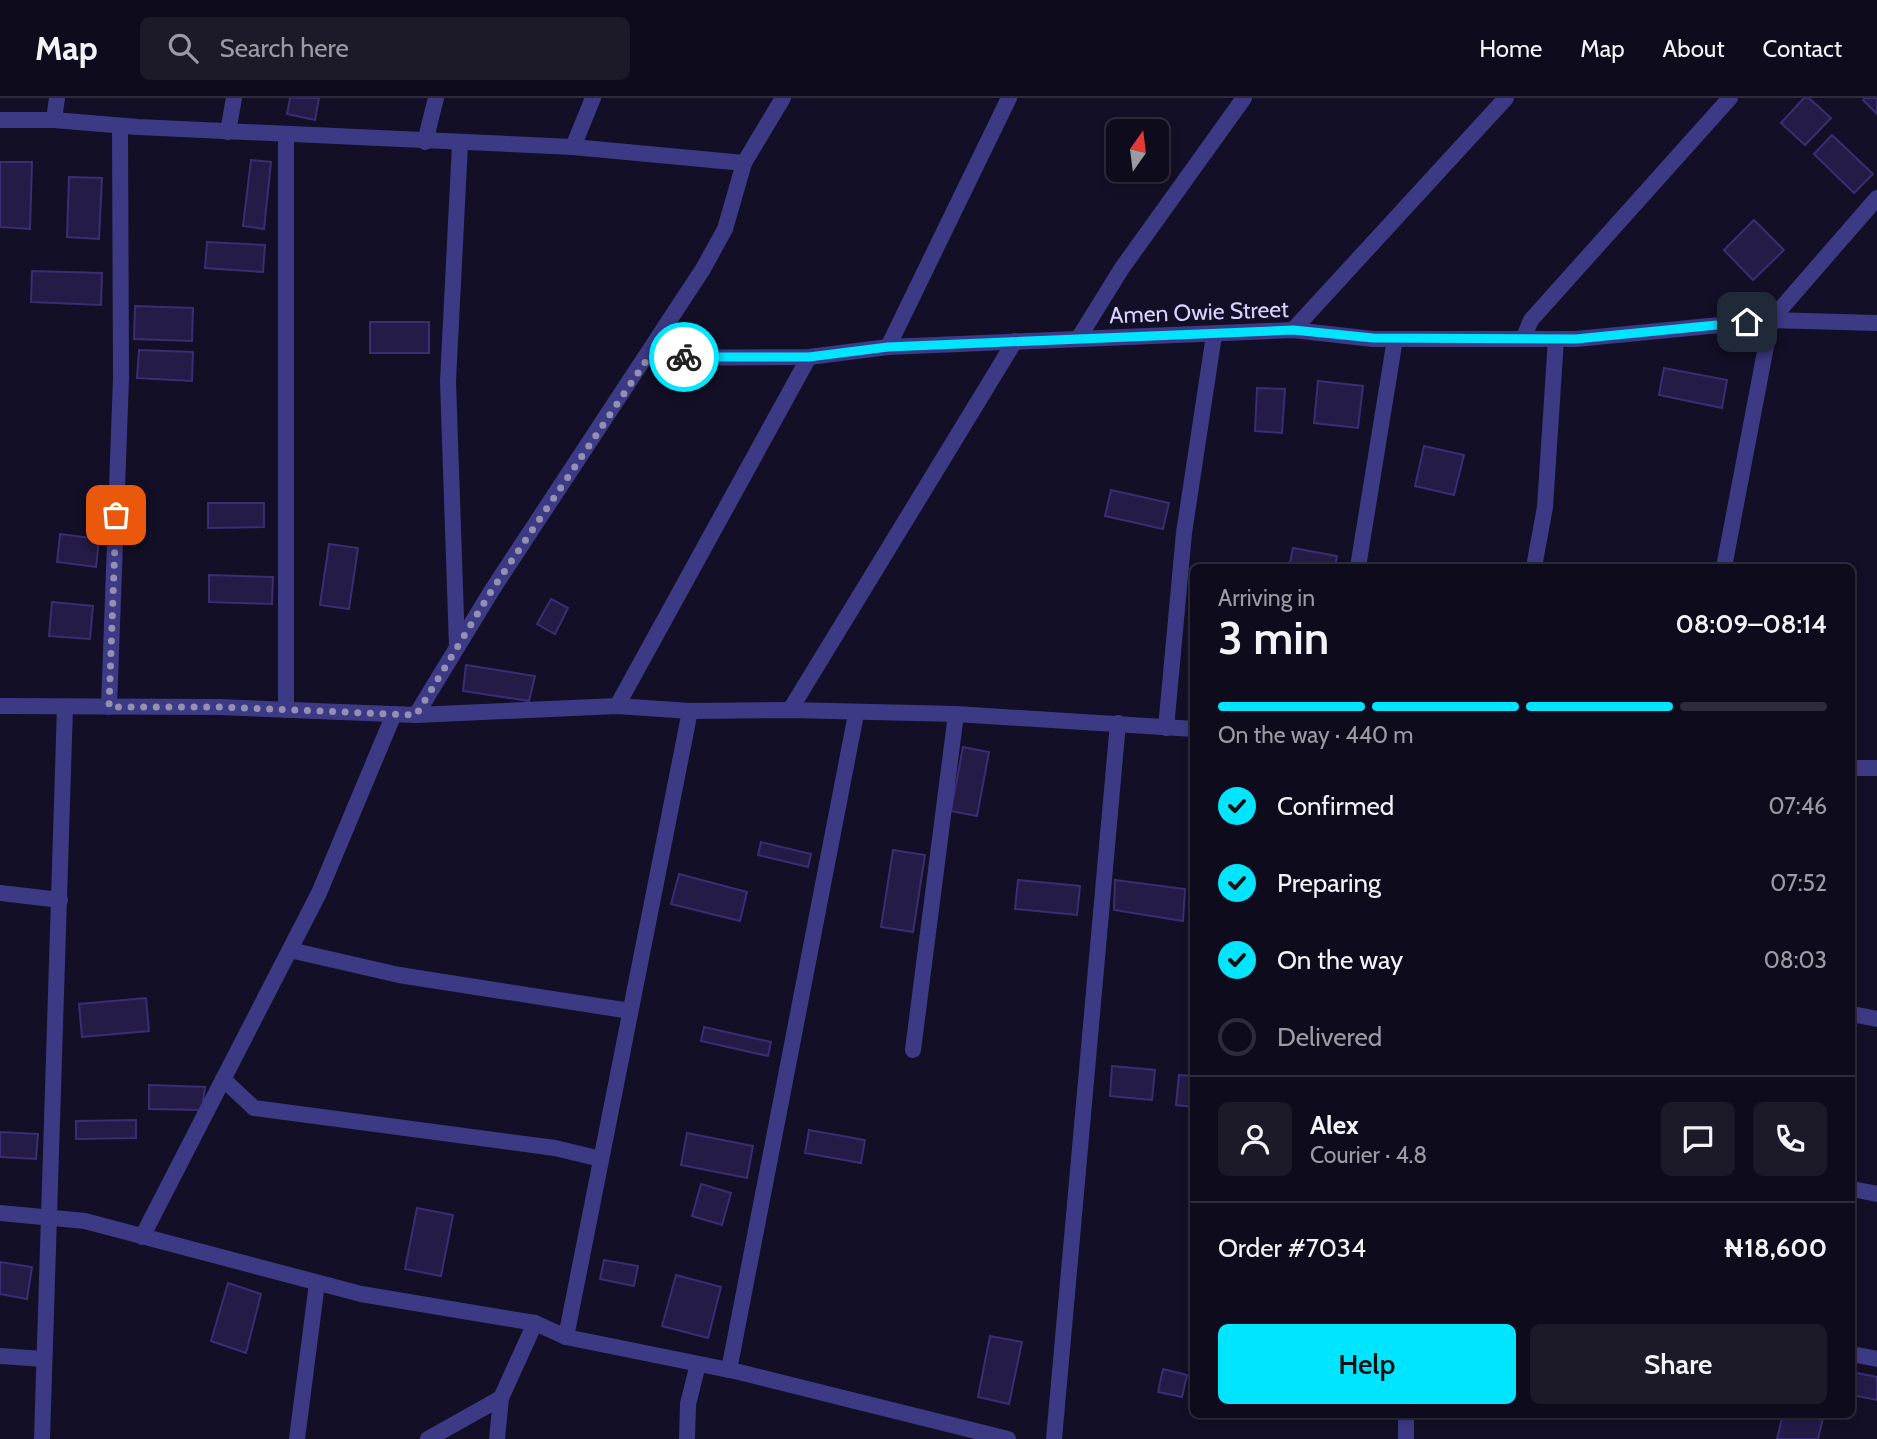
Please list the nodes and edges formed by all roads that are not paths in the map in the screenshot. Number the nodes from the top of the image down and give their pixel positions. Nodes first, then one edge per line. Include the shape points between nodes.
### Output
1 (57, 98) edge
2 (234, 98) edge
3 (436, 98) edge
4 (593, 98) edge
5 (783, 98) edge
6 (1009, 98) edge
7 (1244, 98) edge
8 (1506, 98) edge
9 (1730, 98) edge
10 (0, 120) edge
11 (54, 120) junction
12 (120, 126) junction
13 (228, 132) junction
14 (286, 135) junction
15 (425, 142) junction
16 (460, 144) junction
17 (573, 147) junction
18 (744, 163) junction
19 (1877, 198) edge
20 (1772, 320) junction
21 (1877, 323) edge
22 (1293, 330) junction
23 (1213, 335) junction
24 (1395, 339) junction
25 (1523, 339) junction
26 (1556, 339) junction
27 (1078, 340) junction
28 (1014, 341) junction
29 (888, 347) junction
30 (809, 357) junction
31 (648, 358) junction
32 (1358, 564) edge
33 (1535, 564) edge
34 (1725, 564) edge
35 (457, 647) junction
36 (0, 706) edge
37 (617, 706) junction
38 (65, 707) junction
39 (109, 707) junction
40 (286, 710) junction
41 (790, 710) junction
42 (690, 711) junction
43 (856, 713) junction
44 (394, 714) junction
45 (956, 714) junction
46 (416, 715) junction
47 (1118, 723) junction
48 (1166, 728) junction
49 (1190, 729) edge
50 (1855, 768) edge
51 (1877, 768) edge
52 (0, 893) edge
53 (60, 900) junction
54 (290, 950) junction
55 (630, 1011) junction
56 (1855, 1015) edge
57 (1877, 1019) edge
58 (913, 1049) dead end
59 (223, 1079) junction
60 (601, 1159) junction
61 (1855, 1190) edge
62 (1877, 1194) edge
63 (0, 1213) edge
64 (51, 1218) junction
65 (142, 1237) junction
66 (317, 1283) junction
67 (535, 1323) junction
68 (566, 1337) junction
69 (1855, 1355) edge
70 (0, 1356) edge
71 (44, 1359) junction
72 (1877, 1359) edge
73 (698, 1364) junction
74 (729, 1370) junction
75 (501, 1398) junction
76 (1406, 1418) edge
77 (42, 1439) edge
78 (298, 1439) edge
79 (428, 1439) edge
80 (497, 1439) edge
81 (687, 1439) edge
82 (1008, 1439) edge
83 (1054, 1439) edge
84 (1406, 1439) edge

1 - 11 street
2 - 13 street
3 - 15 street
4 - 17 street
5 - 18 street
6 - 29 street
7 - 27 street via 1122,268
8 - 22 street
9 - 25 street via 1531,320
10 - 11 street
11 - 12 street
12 - 13 street
12 - 39 street via 121,378
13 - 14 street
14 - 15 street
14 - 40 street
15 - 16 street
16 - 17 street
16 - 35 street via 447,381
17 - 18 street
18 - 31 street via 725,229
19 - 20 street
20 - 21 street, Amen Owie Street
20 - 26 street, Amen Owie Street
20 - 34 street
22 - 23 street, Amen Owie Street
22 - 24 street, Amen Owie Street
23 - 27 street, Amen Owie Street
23 - 48 street via 1184,533
24 - 25 street, Amen Owie Street
24 - 32 street
25 - 26 street, Amen Owie Street
26 - 33 street via 1545,507
27 - 28 street, Amen Owie Street
28 - 29 street, Amen Owie Street
28 - 41 street
29 - 30 street, Amen Owie Street
30 - 31 street, Amen Owie Street
30 - 37 street
31 - 35 street
35 - 46 street
36 - 38 street
37 - 42 street
37 - 46 street
38 - 39 street
38 - 53 street
39 - 40 street
40 - 44 street
41 - 42 street
41 - 43 street
42 - 55 street
43 - 45 street
43 - 74 street
44 - 46 street
44 - 54 street via 319,893
45 - 47 street
45 - 58 street
47 - 48 street
47 - 83 street
48 - 49 street
50 - 51 street
52 - 53 street
53 - 64 street
54 - 55 street via 399,975
54 - 59 street
55 - 60 street
56 - 57 street
59 - 60 street via 254,1108 555,1148
59 - 65 street
60 - 68 street
61 - 62 street
63 - 64 street
64 - 65 street via 85,1221
64 - 71 street
65 - 66 street
66 - 67 street
66 - 78 street
67 - 68 street
67 - 75 street
68 - 73 street
69 - 72 street
70 - 71 street
71 - 77 street
73 - 74 street
73 - 81 street via 688,1404
74 - 82 street
75 - 79 street
75 - 80 street
76 - 84 street

